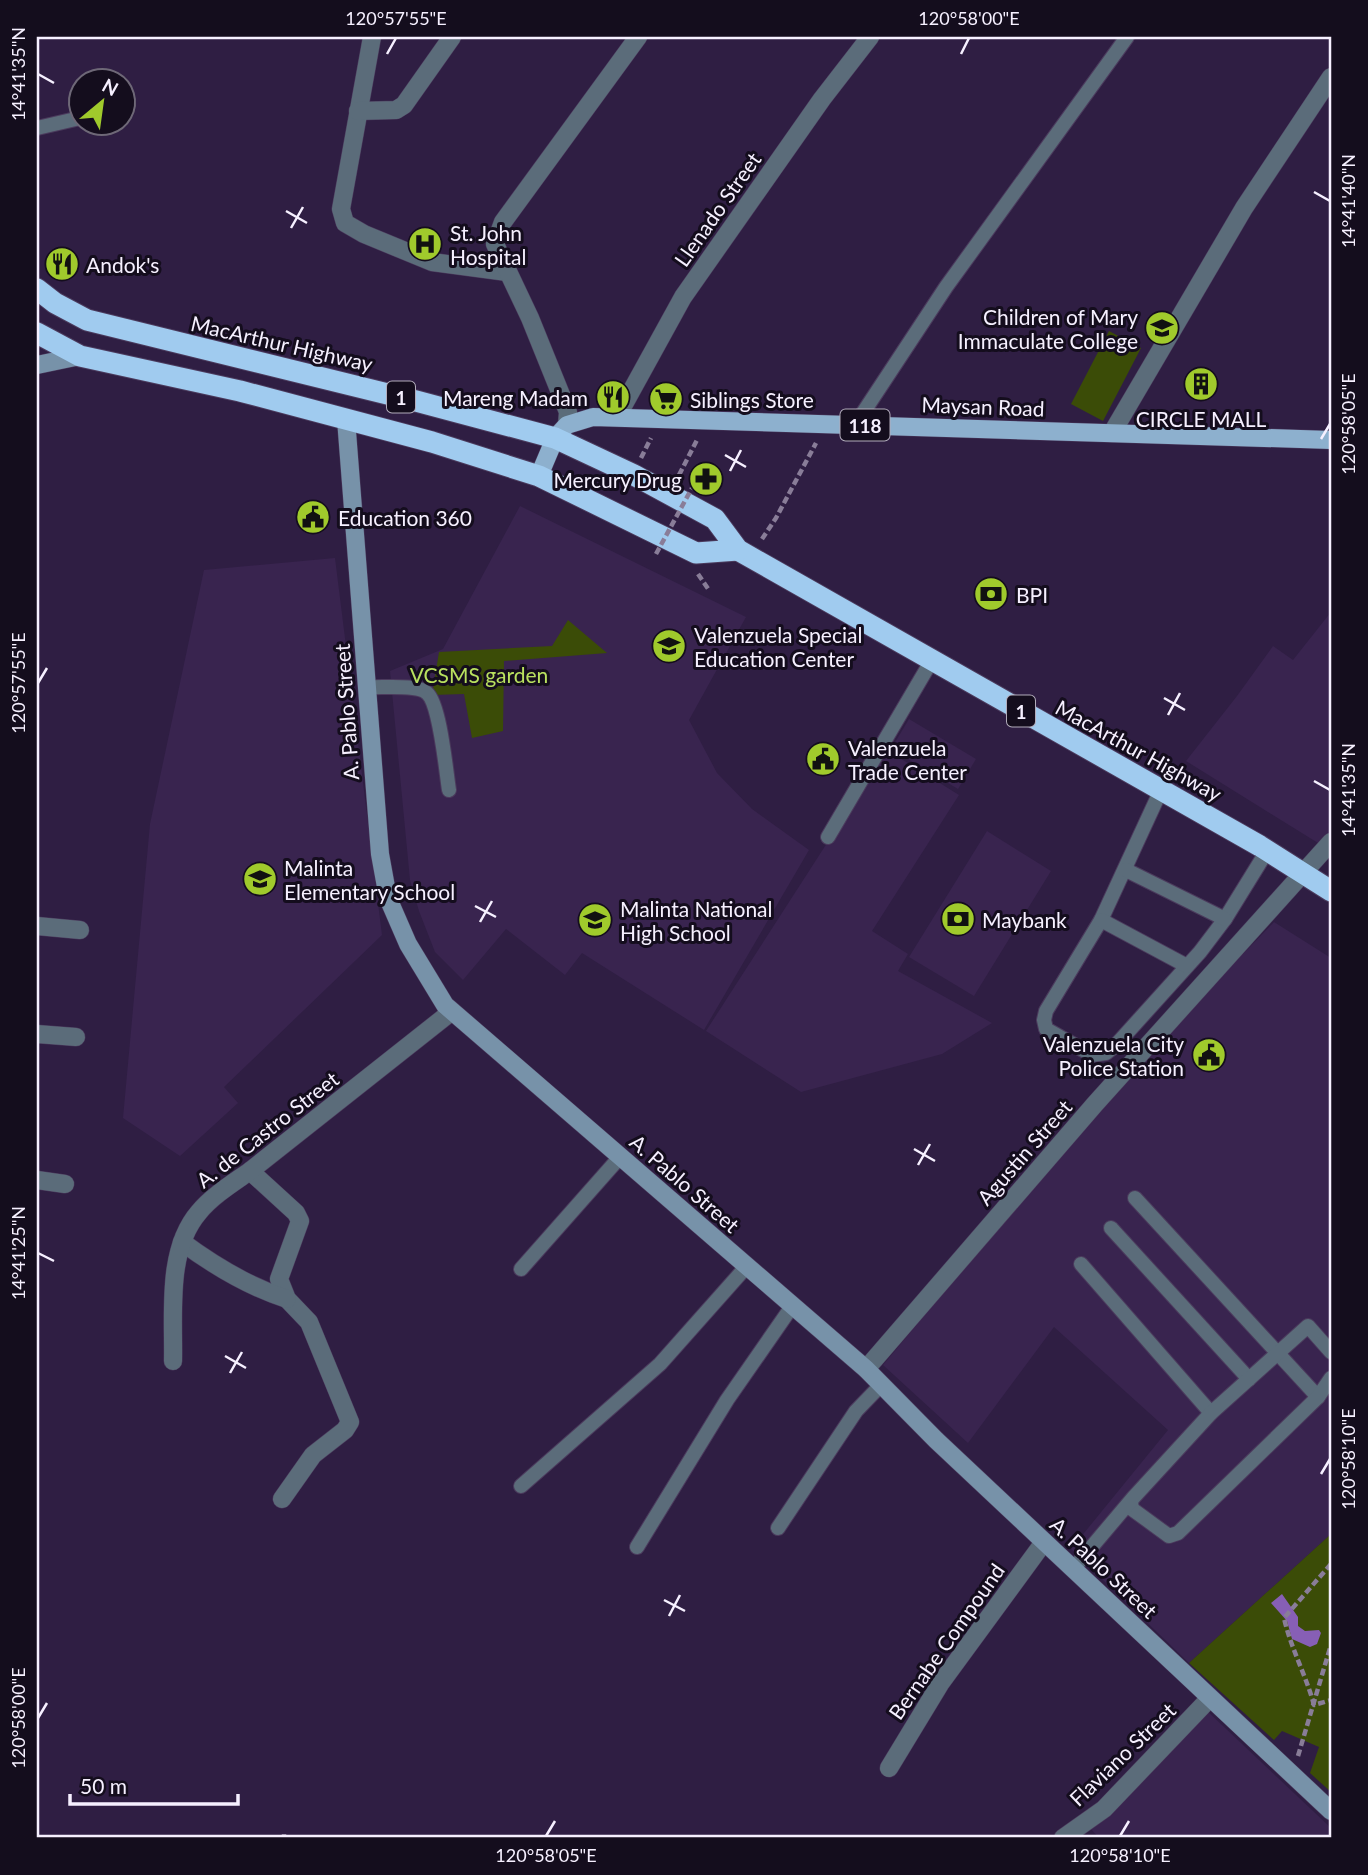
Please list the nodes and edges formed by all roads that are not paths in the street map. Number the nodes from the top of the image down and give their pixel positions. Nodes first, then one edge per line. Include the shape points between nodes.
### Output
1 (372, 37) edge
2 (452, 37) edge
3 (638, 37) edge
4 (870, 37) edge
5 (1127, 37) edge
6 (1331, 76) edge
7 (358, 111) junction
8 (66, 121) edge
9 (37, 128) edge
10 (507, 272) junction
11 (37, 289) edge
12 (37, 333) edge
13 (80, 356) junction
14 (37, 365) edge
15 (617, 417) junction
16 (346, 419) junction
17 (855, 425) junction
18 (561, 431) junction
19 (1112, 433) junction
20 (1330, 439) edge
21 (540, 476) junction
22 (744, 554) junction
23 (932, 660) junction
24 (367, 687) junction
25 (449, 790) dead end
26 (1161, 790) junction
27 (828, 837) dead end
28 (1331, 842) edge
29 (1267, 851) junction
30 (1126, 870) junction
31 (1304, 872) junction
32 (1331, 891) edge
33 (1225, 919) junction
34 (1101, 920) junction
35 (37, 926) edge
36 (80, 930) dead end
37 (1187, 966) junction
38 (451, 1012) junction
39 (37, 1034) edge
40 (76, 1037) dead end
41 (620, 1157) junction
42 (250, 1171) junction
43 (37, 1180) edge
44 (65, 1184) dead end
45 (1135, 1198) dead end
46 (1111, 1228) dead end
47 (182, 1242) junction
48 (1081, 1264) dead end
49 (747, 1266) junction
50 (522, 1269) dead end
51 (287, 1299) junction
52 (793, 1305) junction
53 (1278, 1353) junction
54 (1331, 1353) edge
55 (173, 1361) dead end
56 (866, 1369) junction
57 (1331, 1378) edge
58 (1249, 1379) junction
59 (882, 1384) junction
60 (1318, 1397) junction
61 (1211, 1413) junction
62 (521, 1486) dead end
63 (282, 1500) dead end
64 (1131, 1502) junction
65 (778, 1528) dead end
66 (1044, 1542) junction
67 (638, 1547) dead end
68 (1073, 1569) junction
69 (1210, 1698) junction
70 (889, 1768) dead end
71 (1331, 1811) edge
72 (1063, 1838) edge

1 - 7 street
2 - 7 street via 404,105 396,110
3 - 10 street via 503,222 495,244
4 - 15 street, Llenado Street via 683,297
5 - 17 lane via 946,287
6 - 19 street via 1244,208
7 - 10 street via 341,209 345,223 432,262
8 - 9 lane
10 - 18 street via 568,412
11 - 18 highway, MacArthur Highway / 1 via 87,320 416,401
12 - 13 highway, 1
13 - 14 street
13 - 16 highway, 1 via 240,390
15 - 17 main road, Maysan Road / 118
15 - 18 main road, Maysan Road / 118 via 593,417
16 - 21 highway, 1
16 - 24 street, A. Pablo Street
17 - 19 main road, Maysan Road / 118
18 - 21 main road
18 - 22 highway, MacArthur Highway / 1 via 715,519
19 - 20 main road, Maysan Road / 118
21 - 22 highway, 1 via 696,553
22 - 23 highway, MacArthur Highway / 1
23 - 26 highway, MacArthur Highway / 1
23 - 27 lane
24 - 25 lane via 428,693 436,708
24 - 38 street, A. Pablo Street via 380,854 388,898 408,944
26 - 29 highway, MacArthur Highway / 1
26 - 30 lane
28 - 31 street, Agustin Street
29 - 31 highway, MacArthur Highway / 1
29 - 33 lane
30 - 33 lane
30 - 34 lane
31 - 32 highway, MacArthur Highway / 1
31 - 56 street, Agustin Street
33 - 37 lane
34 - 37 lane
34 - 37 lane via 1044,1020 1046,1029 1092,1055 1106,1053 1116,1045
35 - 36 street
38 - 41 street, A. Pablo Street
38 - 42 street, A. de Castro Street
39 - 40 street
41 - 49 street, A. Pablo Street
41 - 50 lane
42 - 47 street, A. de Castro Street via 198,1213
42 - 51 street via 300,1221 279,1279
43 - 44 street
45 - 53 lane
46 - 58 lane
47 - 51 street via 202,1257
47 - 55 street, A. de Castro Street via 175,1275
48 - 61 lane
49 - 52 street, A. Pablo Street
49 - 62 lane via 660,1364
51 - 63 street via 309,1322 350,1422 313,1455
52 - 56 street, A. Pablo Street
52 - 67 lane via 727,1400
53 - 54 lane via 1308,1326
53 - 58 lane
53 - 60 lane
56 - 59 street, A. Pablo Street
57 - 60 lane
58 - 61 lane
59 - 65 lane via 856,1411
59 - 66 street, A. Pablo Street
60 - 64 lane via 1178,1533 1169,1536 1132,1509
61 - 64 lane
64 - 68 lane
66 - 68 street, A. Pablo Street
66 - 70 street, Bernabe Compound via 940,1684
68 - 69 street, A. Pablo Street
69 - 71 street, A. Pablo Street
69 - 72 street, Flaviano Street via 1104,1809

